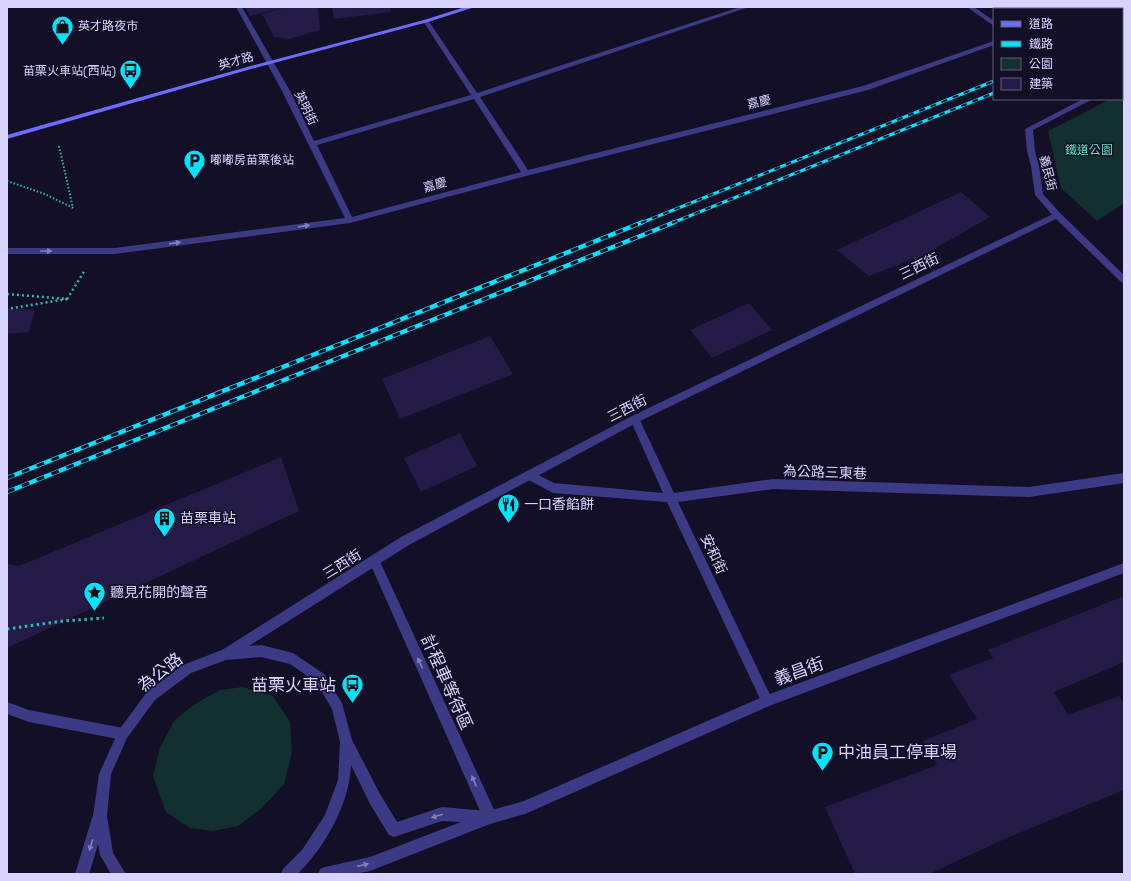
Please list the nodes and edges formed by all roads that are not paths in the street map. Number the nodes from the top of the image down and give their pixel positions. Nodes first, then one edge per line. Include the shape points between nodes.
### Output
1 (239, 7) edge
2 (472, 7) edge
3 (746, 7) edge
4 (970, 7) edge
5 (426, 21) junction
6 (993, 23) edge
7 (993, 43) edge
8 (270, 63) junction
9 (476, 96) junction
10 (1087, 100) edge
11 (7, 137) edge
12 (312, 144) junction
13 (526, 173) junction
14 (1057, 215) junction
15 (350, 220) junction
16 (7, 251) edge
17 (1124, 280) edge
18 (635, 419) junction
19 (529, 475) junction
20 (1124, 478) edge
21 (671, 498) junction
22 (374, 560) junction
23 (1124, 568) edge
24 (226, 654) junction
25 (767, 701) junction
26 (7, 708) edge
27 (123, 734) junction
28 (346, 742) junction
29 (100, 816) junction
30 (490, 817) junction
31 (82, 874) edge
32 (119, 874) edge
33 (288, 874) edge
34 (325, 874) edge

1 - 8 street, 英明街
2 - 5 street, 英才路
3 - 9 street
4 - 6 street
5 - 8 street, 英才路
5 - 9 street
7 - 13 street, 嘉慶 via 865,88
8 - 11 street, 英才路
8 - 12 street, 英明街
9 - 12 street
9 - 13 street
10 - 14 street, 義民街 via 1029,129 1039,195
12 - 15 street, 英明街
13 - 15 street, 嘉慶
14 - 17 street, 義民街
14 - 18 street, 三西街
16 -> 15 street, 嘉慶 via 115,252
18 - 19 street, 三西街
18 - 21 street, 安和街
19 - 21 street, 為公路三東巷 via 553,488
19 - 22 street, 三西街
20 - 21 street, 為公路三東巷 via 1029,492 773,484
21 - 25 street, 安和街
22 - 24 street, 三西街
30 -> 22 street, 計程車等待區
23 - 25 street, 義昌街
24 - 27 street, 為公路 via 187,669 151,696
24 - 28 street, 為公路 via 261,651 293,659 320,678 338,707
25 - 30 street, 義昌街 via 525,807
26 - 27 street via 29,716
27 - 29 street, 為公路 via 105,774
30 -> 28 street via 442,814 394,830
28 - 33 street, 為公路 via 344,780 330,819 307,855
29 -> 31 street
29 - 32 street, 為公路 via 108,855
34 -> 30 street via 370,864

